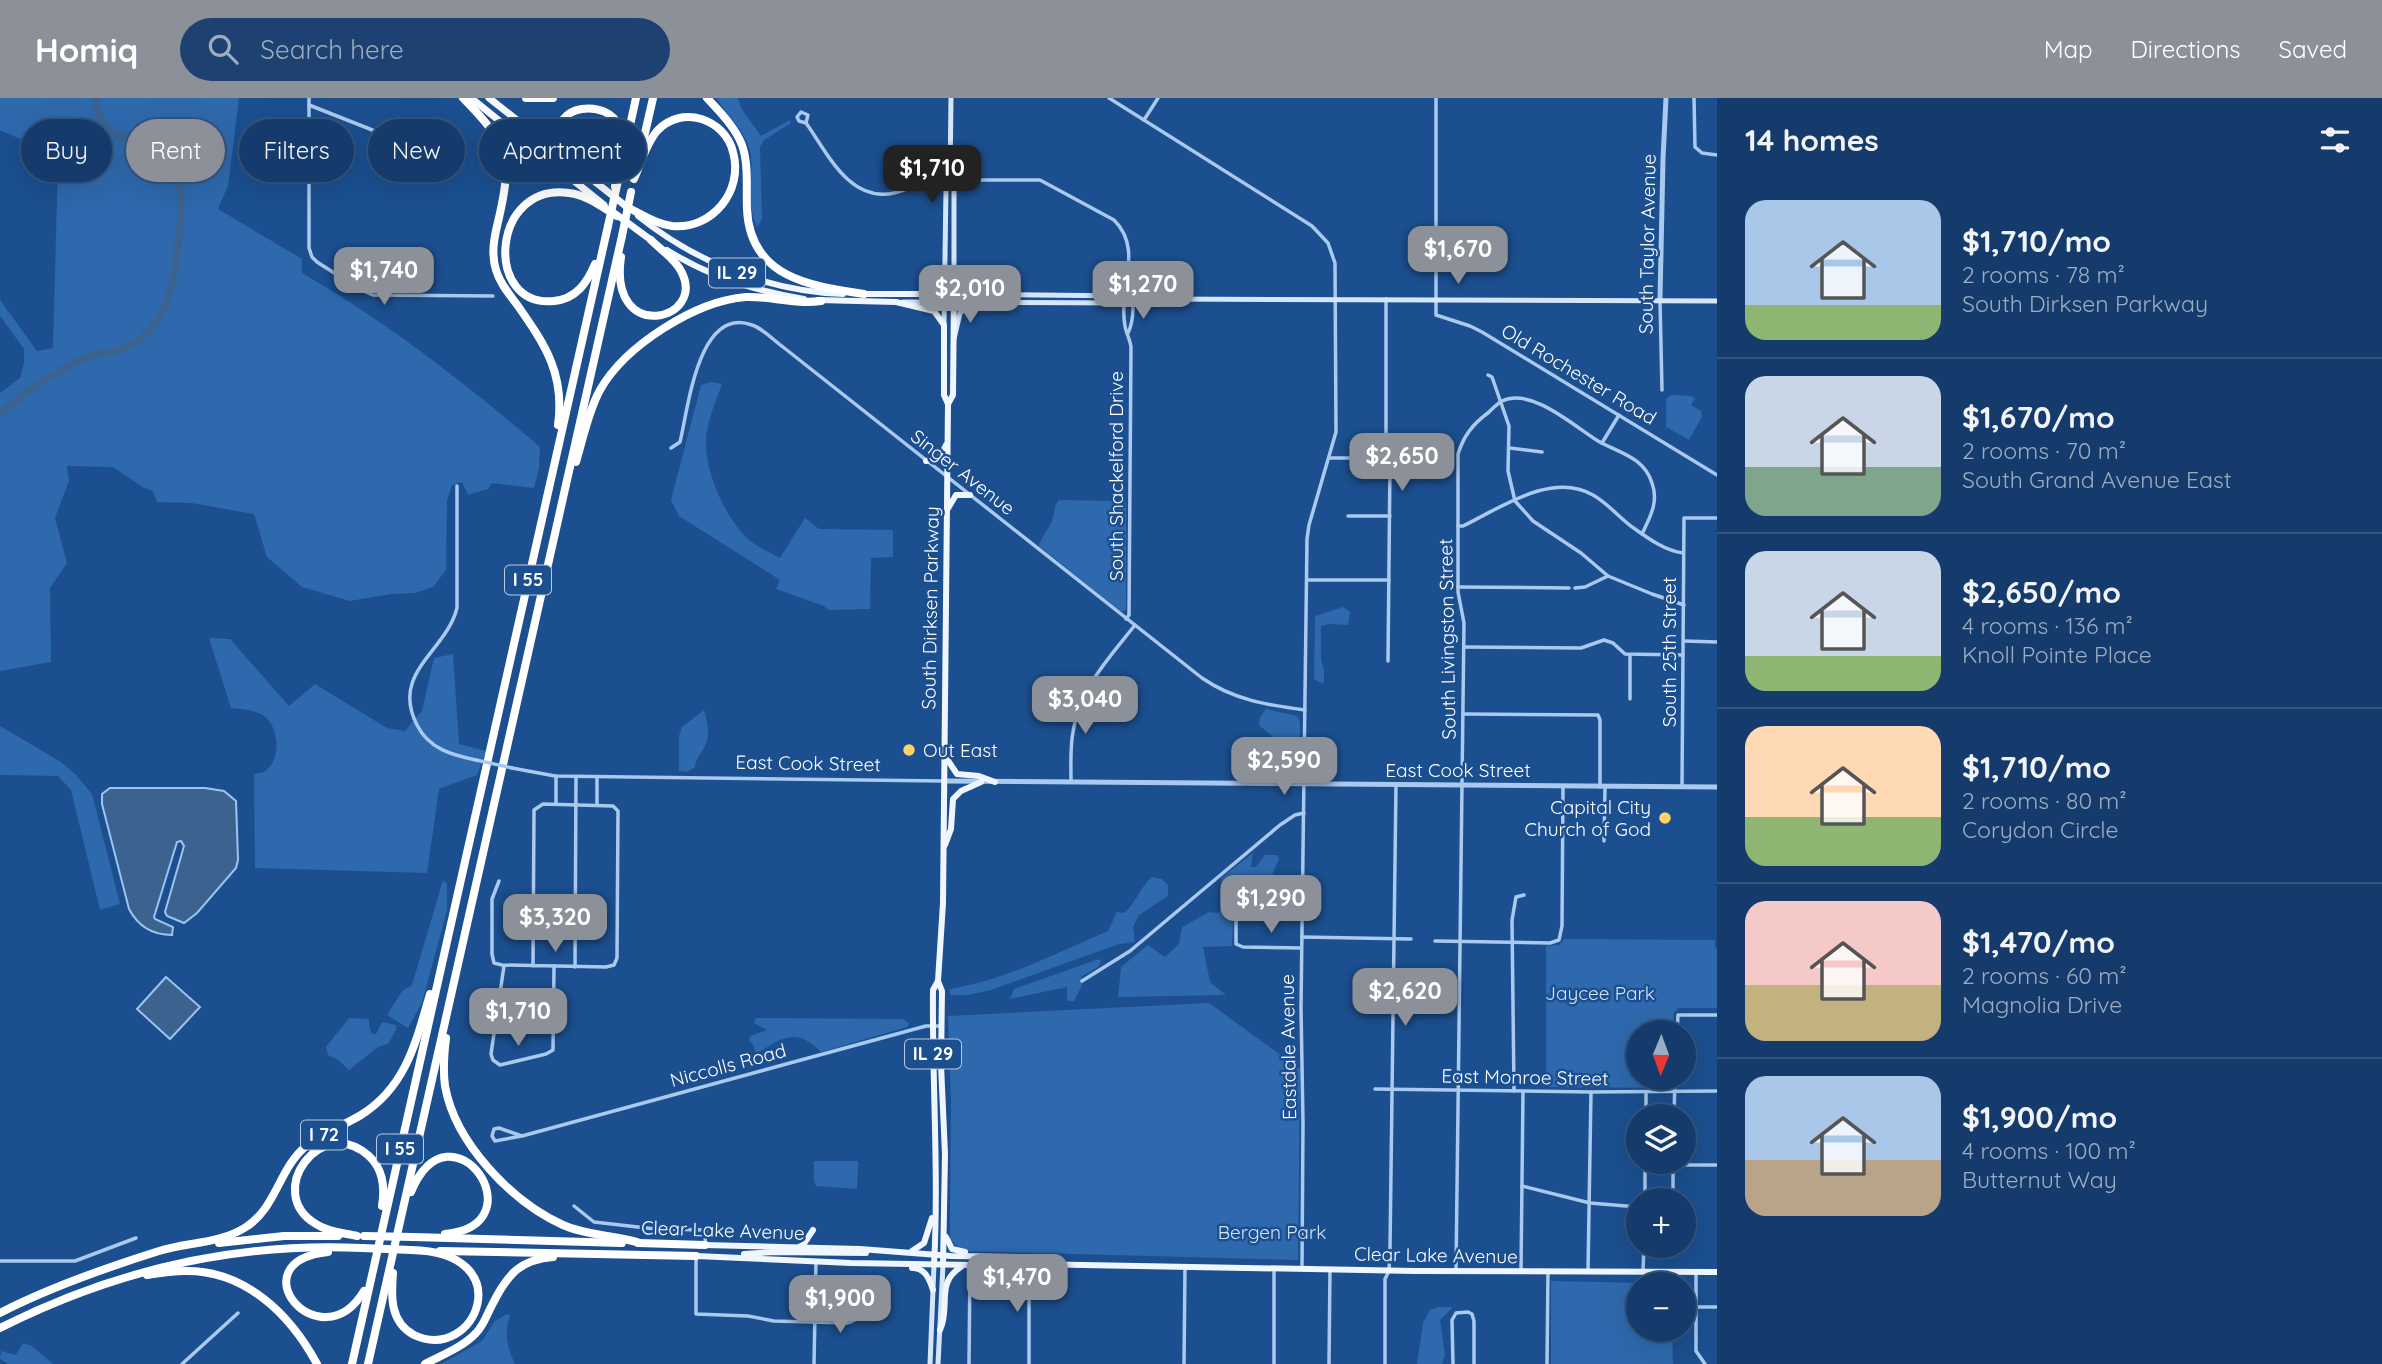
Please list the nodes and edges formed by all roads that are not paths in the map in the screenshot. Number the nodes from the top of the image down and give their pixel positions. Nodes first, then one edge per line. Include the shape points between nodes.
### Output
1 (309, 98) edge
2 (463, 98) edge
3 (471, 98) edge
4 (489, 98) edge
5 (526, 98) edge
6 (553, 98) edge
7 (636, 98) edge
8 (653, 98) edge
9 (707, 98) edge
10 (951, 98) edge
11 (1109, 98) edge
12 (1158, 98) edge
13 (1436, 98) edge
14 (1667, 98) edge
15 (1694, 98) edge
16 (309, 105) junction
17 (516, 119) edge
18 (564, 119) edge
19 (616, 119) edge
20 (631, 119) edge
21 (1144, 120) junction
22 (806, 123) dead end
23 (368, 128) edge
24 (646, 128) edge
25 (646, 151) edge
26 (1717, 155) edge
27 (950, 179) junction
28 (595, 182) edge
29 (617, 182) edge
30 (633, 182) edge
31 (623, 213) junction
32 (605, 238) junction
33 (623, 238) junction
34 (651, 240) junction
35 (945, 260) junction
36 (954, 273) junction
37 (863, 294) junction
38 (925, 294) junction
39 (1009, 295) junction
40 (493, 296) dead end
41 (945, 298) junction
42 (954, 298) junction
43 (1130, 299) junction
44 (1335, 299) junction
45 (1386, 299) junction
46 (1434, 299) junction
47 (1660, 299) junction
48 (821, 300) junction
49 (1717, 300) edge
50 (896, 302) junction
51 (982, 302) junction
52 (944, 325) junction
53 (954, 340) junction
54 (1488, 375) dead end
55 (1662, 390) dead end
56 (1502, 401) junction
57 (948, 404) junction
58 (1619, 415) junction
59 (948, 440) junction
60 (1602, 443) junction
61 (671, 448) dead end
62 (1510, 448) junction
63 (1542, 452) dead end
64 (1329, 458) junction
65 (1390, 458) junction
66 (926, 461) junction
67 (1717, 475) edge
68 (947, 478) junction
69 (457, 486) dead end
70 (548, 491) junction
71 (970, 495) junction
72 (1515, 501) junction
73 (947, 510) junction
74 (1348, 516) dead end
75 (1390, 516) junction
76 (1717, 518) edge
77 (1458, 526) junction
78 (555, 532) junction
79 (1642, 534) junction
80 (1684, 553) junction
81 (1608, 576) junction
82 (1307, 580) junction
83 (1389, 580) junction
84 (1458, 587) junction
85 (1569, 588) dead end
86 (1575, 588) dead end
87 (1684, 604) junction
88 (1126, 619) junction
89 (1135, 625) junction
90 (1683, 641) junction
91 (1717, 642) edge
92 (1464, 647) junction
93 (1630, 655) junction
94 (1683, 655) junction
95 (1388, 661) dead end
96 (1630, 699) dead end
97 (1305, 710) junction
98 (1464, 714) junction
99 (944, 753) junction
100 (556, 776) junction
101 (576, 776) junction
102 (597, 777) junction
103 (944, 781) junction
104 (1071, 781) junction
105 (981, 782) junction
106 (995, 782) junction
107 (1304, 784) junction
108 (1396, 785) junction
109 (1462, 786) junction
110 (1563, 786) junction
111 (1602, 787) junction
112 (1682, 787) junction
113 (1717, 787) edge
114 (555, 804) junction
115 (576, 804) junction
116 (597, 804) junction
117 (1304, 813) junction
118 (1604, 841) dead end
119 (943, 850) junction
120 (499, 881) dead end
121 (1236, 881) dead end
122 (1524, 895) dead end
123 (448, 934) junction
124 (1302, 937) junction
125 (1394, 939) junction
126 (1411, 939) dead end
127 (1435, 941) dead end
128 (1461, 941) junction
129 (1513, 942) junction
130 (1301, 948) junction
131 (504, 965) junction
132 (533, 966) junction
133 (554, 967) junction
134 (575, 967) junction
135 (456, 975) junction
136 (938, 981) junction
137 (1082, 981) dead end
138 (1717, 1015) edge
139 (1678, 1020) edge
140 (933, 1026) junction
141 (941, 1026) junction
142 (1375, 1089) dead end
143 (1392, 1089) junction
144 (1459, 1090) junction
145 (1514, 1091) junction
146 (1523, 1091) junction
147 (1646, 1091) junction
148 (1675, 1091) junction
149 (1717, 1091) edge
150 (1591, 1092) junction
151 (1646, 1104) edge
152 (1674, 1104) edge
153 (522, 1136) junction
154 (1696, 1164) edge
155 (1717, 1165) edge
156 (1522, 1186) junction
157 (1590, 1203) junction
158 (574, 1206) dead end
159 (1626, 1206) edge
160 (935, 1210) junction
161 (402, 1214) junction
162 (813, 1230) dead end
163 (944, 1231) junction
164 (361, 1236) junction
165 (414, 1237) junction
166 (136, 1238) dead end
167 (379, 1243) junction
168 (640, 1243) junction
169 (705, 1245) junction
170 (396, 1246) junction
171 (350, 1247) junction
172 (797, 1248) junction
173 (427, 1251) junction
174 (907, 1252) junction
175 (944, 1252) junction
176 (586, 1254) junction
177 (934, 1255) junction
178 (696, 1256) junction
179 (816, 1257) junction
180 (1004, 1257) junction
181 (0, 1261) edge
182 (127, 1262) junction
183 (851, 1263) junction
184 (1029, 1264) junction
185 (934, 1265) junction
186 (943, 1265) junction
187 (1185, 1265) junction
188 (966, 1266) junction
189 (1274, 1267) junction
190 (1302, 1268) junction
191 (1330, 1269) junction
192 (1389, 1270) junction
193 (372, 1272) junction
194 (1456, 1272) junction
195 (1521, 1272) junction
196 (1548, 1272) junction
197 (1588, 1272) junction
198 (1717, 1272) edge
199 (1626, 1273) edge
200 (1696, 1273) edge
201 (123, 1277) junction
202 (933, 1290) junction
203 (1696, 1307) edge
204 (1717, 1307) edge
205 (0, 1313) edge
206 (238, 1313) dead end
207 (295, 1316) dead end
208 (857, 1320) dead end
209 (345, 1321) dead end
210 (815, 1322) junction
211 (0, 1328) edge
212 (940, 1330) junction
213 (1696, 1342) edge
214 (1702, 1363) edge
215 (182, 1364) edge
216 (317, 1364) edge
217 (352, 1364) edge
218 (368, 1364) edge
219 (425, 1364) edge
220 (814, 1364) edge
221 (930, 1364) edge
222 (938, 1364) edge
223 (969, 1364) edge
224 (1029, 1364) edge
225 (1184, 1364) edge
226 (1273, 1364) edge
227 (1329, 1364) edge
228 (1385, 1364) edge
229 (1452, 1364) edge
230 (1474, 1364) edge
231 (1547, 1364) edge

1 - 16 street
2 - 70 highway via 491,127 506,159 507,183 494,247 496,269 548,350 557,380 559,415
3 - 31 highway, IL 29
4 - 17 highway, IL 29
5 - 6 highway
7 - 20 highway, I 55
8 - 24 highway, I 55
9 - 37 highway via 741,144 750,228 765,258 798,281
10 - 27 main road, South Dirksen Parkway
11 - 21 street
12 - 21 street
13 - 46 street
14 - 47 street, South Taylor Avenue
15 - 26 street via 1695,147
16 - 23 street
16 - 40 street via 312,257 373,295
18 - 19 highway via 584,103 604,107
21 - 44 street via 1319,231 1334,256
22 - 27 street, South Shackelford Drive via 842,174 865,191 894,193 924,181
25 - 31 highway via 663,126 677,119 709,121 727,137 733,152 732,188 720,208 686,225 663,225
27 - 35 main road, South Dirksen Parkway
27 - 36 main road, South Dirksen Parkway via 954,187
27 - 43 street, South Shackelford Drive via 1040,180 1114,220 1128,241
28 - 31 highway, IL 29
29 - 32 highway, I 55, bridge
30 - 31 highway, I 55, bridge
31 - 32 highway via 575,194 539,197 519,211 509,228 504,247 506,267 517,287 529,296 545,302 567,299 587,281
31 - 33 highway, I 55, bridge
31 - 34 highway, IL 29
31 - 37 main road, IL 29 via 737,273 800,290
32 - 70 highway, I 55
33 - 34 highway via 620,272 625,296 640,313 658,317 679,305 685,285 680,269
33 - 78 highway, I 55
34 - 48 main road, IL 29 via 728,280 784,296
35 - 38 main road via 938,285
35 - 41 main road, South Dirksen Parkway
36 - 39 main road via 960,286 969,291
36 - 42 main road, South Dirksen Parkway
37 - 38 main road, IL 29
38 - 41 main road, IL 29
39 - 42 main road
39 - 43 main road
41 - 42 main road, IL 29
41 - 50 main road
41 - 52 main road, South Dirksen Parkway / IL 29
42 - 51 main road
42 - 53 main road, South Dirksen Parkway / IL 29
43 - 44 main road
43 - 51 main road
43 - 88 street, South Shackelford Drive
44 - 45 main road
44 - 64 street, Eastdale Avenue via 1336,427
45 - 46 main road
45 - 65 street
46 - 47 main road
46 - 58 street, Old Rochester Road via 1438,317 1482,332
47 - 49 main road
47 - 55 street, South Taylor Avenue
48 - 50 main road, IL 29
48 - 78 highway via 809,303 759,297 718,303 671,324 628,356 595,401
50 - 52 main road, IL 29 via 928,308
51 - 53 main road via 962,309
52 - 57 main road, South Dirksen Parkway / IL 29 via 944,395
53 - 57 main road, South Dirksen Parkway / IL 29 via 953,395
54 - 56 street
56 - 60 street via 1533,401
56 - 62 street
56 - 77 street, South Livingston Street via 1472,426 1458,454
57 - 59 main road, South Dirksen Parkway / IL 29
58 - 60 street
58 - 67 street, Old Rochester Road
59 - 66 main road via 939,459
59 - 68 main road, South Dirksen Parkway / IL 29
60 - 79 street via 1639,461 1650,476 1655,501
61 - 66 street, Singer Avenue via 680,442 705,346 723,328 742,323 765,333
62 - 63 street
62 - 72 street via 1508,471
64 - 65 street
64 - 82 street, Eastdale Avenue via 1308,525
65 - 75 street
66 - 68 street, Singer Avenue
68 - 71 street, Singer Avenue
68 - 73 main road, South Dirksen Parkway / IL 29
69 - 100 street, East Cook Street, bridge via 457,608 417,671 411,707 423,735 435,746 454,755
70 - 123 highway, I 55
71 - 73 main road via 956,495
71 - 88 street, Singer Avenue
72 - 77 street
72 - 79 street via 1554,486 1574,488 1593,495
72 - 81 street via 1533,521
73 - 99 main road, South Dirksen Parkway / IL 29
74 - 75 street
75 - 83 street
76 - 80 street, South 25th Street via 1684,518
77 - 84 street, South Livingston Street
78 - 135 highway, I 55
79 - 80 street
80 - 87 street, South 25th Street
81 - 86 street
81 - 87 street
82 - 83 street
82 - 97 street, Eastdale Avenue
83 - 95 street
84 - 85 street
84 - 92 street, South Livingston Street
87 - 90 street, South 25th Street
88 - 89 street, Singer Avenue
89 - 97 street, Singer Avenue via 1227,693 1258,704
89 - 104 street via 1092,680 1078,708
90 - 91 street
90 - 94 street, South 25th Street
92 - 93 street via 1581,648 1604,640
92 - 98 street, South Livingston Street
93 - 94 street
93 - 96 street
94 - 112 street, South 25th Street
97 - 107 street, Eastdale Avenue
98 - 109 street, South Livingston Street
98 - 111 street via 1599,716
99 - 103 main road, South Dirksen Parkway / IL 29
99 - 106 main road via 957,774
100 - 101 street, East Cook Street
100 - 114 street
101 - 102 street, East Cook Street
101 - 115 street
102 - 103 street, East Cook Street
102 - 116 street
103 - 105 street, East Cook Street
103 - 119 main road, South Dirksen Parkway / IL 29
104 - 106 street, East Cook Street
104 - 107 street, East Cook Street
105 - 106 street, East Cook Street
105 - 119 main road via 953,799 951,829
107 - 108 street, East Cook Street
107 - 117 street, Eastdale Avenue
108 - 109 street, East Cook Street
108 - 125 street
109 - 110 street, East Cook Street
109 - 128 street, South Livingston Street
110 - 111 street, East Cook Street
110 - 129 street via 1559,940
111 - 112 street, East Cook Street
111 - 118 street
112 - 113 street, East Cook Street
114 - 115 street
114 - 132 street via 534,810
115 - 116 street
115 - 134 street
116 - 134 street via 611,805 618,814 617,958 614,965 606,967
117 - 124 street, Eastdale Avenue
117 - 137 street via 1280,825 1130,951
119 - 136 main road, South Dirksen Parkway / IL 29
120 - 131 street via 492,900 492,954 494,962
121 - 130 street via 1236,944
122 - 129 street via 1514,902
123 - 167 highway, I 55
123 - 182 highway, I 72 via 413,1052 389,1091 361,1115 300,1151 264,1210 243,1229
124 - 125 street
124 - 130 street, Eastdale Avenue
125 - 126 street
125 - 143 street
127 - 128 street
128 - 129 street
128 - 144 street, South Livingston Street
129 - 145 street
130 - 190 street, Eastdale Avenue
131 - 132 street
131 - 133 street via 491,1054 500,1065 553,1050
132 - 133 street
133 - 134 street
135 - 161 highway, I 55
135 - 168 highway via 444,1075 454,1115 473,1147 519,1197 562,1224
136 - 140 main road, South Dirksen Parkway / IL 29 via 933,990
136 - 141 main road, South Dirksen Parkway / IL 29
138 - 139 street via 1678,1015
140 - 141 street, Niccolls Road
140 - 153 street, Niccolls Road
140 - 160 main road, South Dirksen Parkway / IL 29
141 - 163 main road, South Dirksen Parkway / IL 29
142 - 143 street, East Monroe Street
143 - 144 street, East Monroe Street
143 - 192 street
144 - 145 street, East Monroe Street
144 - 194 street, South Livingston Street
145 - 146 street, East Monroe Street
146 - 150 street, East Monroe Street
146 - 156 street
147 - 148 street, East Monroe Street
147 - 150 street, East Monroe Street
147 - 151 street
148 - 149 street, East Monroe Street
148 - 152 street
150 - 157 street
153 - 153 street, Niccolls Road via 499,1128 492,1136 499,1142
154 - 155 street
156 - 157 street
156 - 195 street
157 - 159 street
157 - 197 street
158 - 169 street via 594,1222 706,1230
160 - 174 main road via 924,1243
160 - 177 main road, South Dirksen Parkway / IL 29
161 - 165 highway via 419,1174 434,1162 447,1157 463,1160 484,1178 487,1200 478,1220 454,1233
161 - 170 highway, I 55
162 - 172 main road
163 - 175 main road, South Dirksen Parkway / IL 29
163 - 180 main road via 957,1251
164 - 165 highway, bridge
164 - 167 highway via 318,1226 298,1202 296,1180 302,1166 326,1146 354,1147 379,1170 383,1196
164 - 182 highway via 236,1241
165 - 168 highway, Clear Lake Avenue
166 - 181 street via 75,1261
167 - 193 highway, I 55
168 - 169 highway, Clear Lake Avenue
169 - 172 main road, Clear Lake Avenue
170 - 173 highway via 391,1297 396,1317 404,1328 434,1342 461,1333 471,1322 478,1306 478,1288 461,1264
170 - 218 highway, I 55
171 - 173 highway, Clear Lake Avenue, bridge
171 - 201 highway via 231,1254
171 - 207 highway via 313,1254 291,1270 286,1288
172 - 179 main road, Clear Lake Avenue
173 - 176 highway, Clear Lake Avenue
174 - 177 main road, Clear Lake Avenue
174 - 179 main road, Clear Lake Avenue
175 - 177 main road, Clear Lake Avenue
175 - 180 main road, Clear Lake Avenue
175 - 186 main road, IL 29
176 - 178 highway, Clear Lake Avenue
176 - 219 highway via 544,1258 519,1268 504,1284 475,1334
177 - 185 main road, South Dirksen Parkway / IL 29
178 - 179 main road, Clear Lake Avenue via 732,1258 774,1252
178 - 210 street via 696,1314
179 - 183 main road, Clear Lake Avenue
179 - 210 street
180 - 184 main road, Clear Lake Avenue via 1023,1257
182 - 205 highway, I 72
183 - 185 main road, Clear Lake Avenue
183 - 202 main road via 917,1268 928,1276
184 - 187 main road, Clear Lake Avenue
184 - 188 main road, Clear Lake Avenue
184 - 224 street
185 - 186 main road, Clear Lake Avenue
185 - 202 main road, IL 29
186 - 188 main road, Clear Lake Avenue
186 - 212 main road, IL 29
187 - 189 main road, Clear Lake Avenue
187 - 225 street
188 - 212 main road via 952,1272 946,1281
188 - 223 street
189 - 190 main road, Clear Lake Avenue
189 - 226 street
190 - 191 main road, Clear Lake Avenue
191 - 192 main road, Clear Lake Avenue
191 - 227 street
192 - 194 main road, Clear Lake Avenue
192 - 228 street via 1385,1277
193 - 209 highway via 355,1311
193 - 217 highway, I 55
194 - 195 main road, Clear Lake Avenue
195 - 196 main road, Clear Lake Avenue
196 - 197 main road, Clear Lake Avenue
196 - 231 street
197 - 199 main road, Clear Lake Avenue
198 - 200 main road, Clear Lake Avenue
201 - 211 highway via 65,1297
201 - 216 highway via 184,1270 239,1282 278,1310
202 - 221 main road, IL 29
203 - 204 street
206 - 215 street
208 - 210 street
210 - 220 street
212 - 222 main road, IL 29
213 - 214 street
229 - 230 street via 1453,1317 1468,1312 1474,1321

